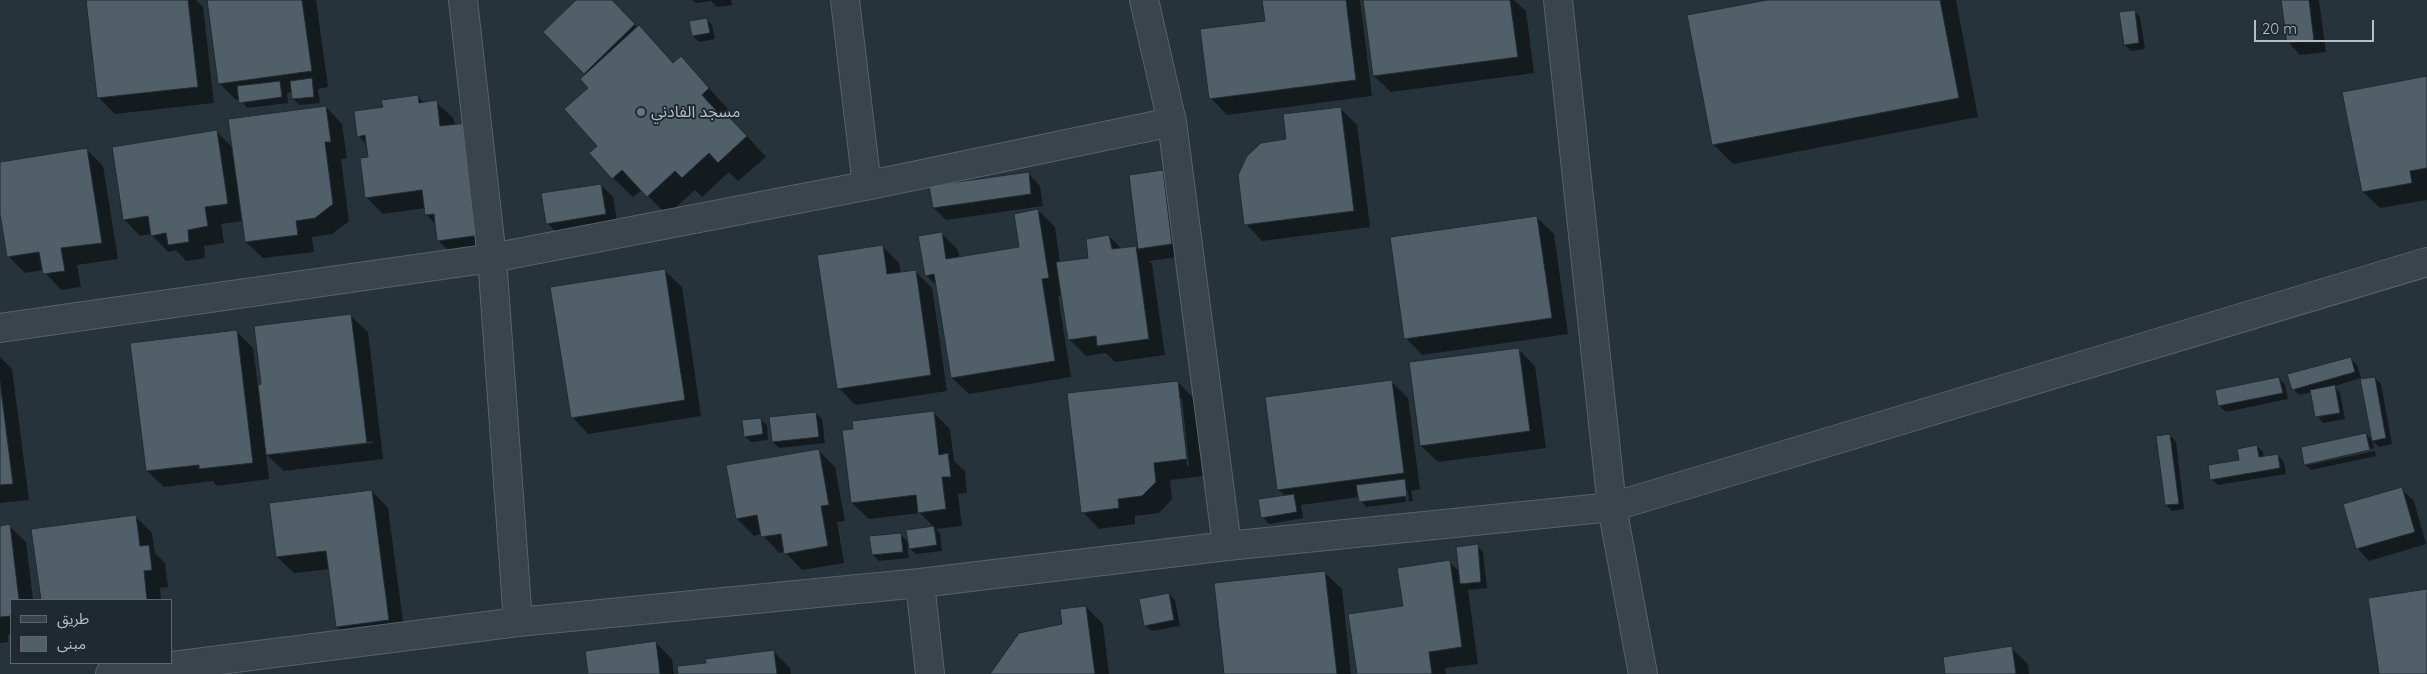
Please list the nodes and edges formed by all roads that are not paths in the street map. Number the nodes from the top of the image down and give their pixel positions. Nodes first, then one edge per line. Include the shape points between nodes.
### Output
1 (463, 0) edge
2 (845, 0) edge
3 (1144, 0) edge
4 (1558, 0) edge
5 (1172, 122) junction
6 (870, 185) junction
7 (492, 258) junction
8 (2427, 262) edge
9 (0, 328) edge
10 (1612, 507) junction
11 (1226, 546) junction
12 (920, 583) junction
13 (518, 622) junction
14 (110, 674) edge
15 (930, 674) edge
16 (1643, 674) edge

1 - 7 street
2 - 6 street via 866,178
3 - 5 street
4 - 10 street
5 - 6 street
5 - 11 street
6 - 7 street
7 - 9 street
7 - 13 street
8 - 10 street
10 - 11 street
10 - 16 street
11 - 12 street
12 - 13 street
12 - 15 street
13 - 14 street

